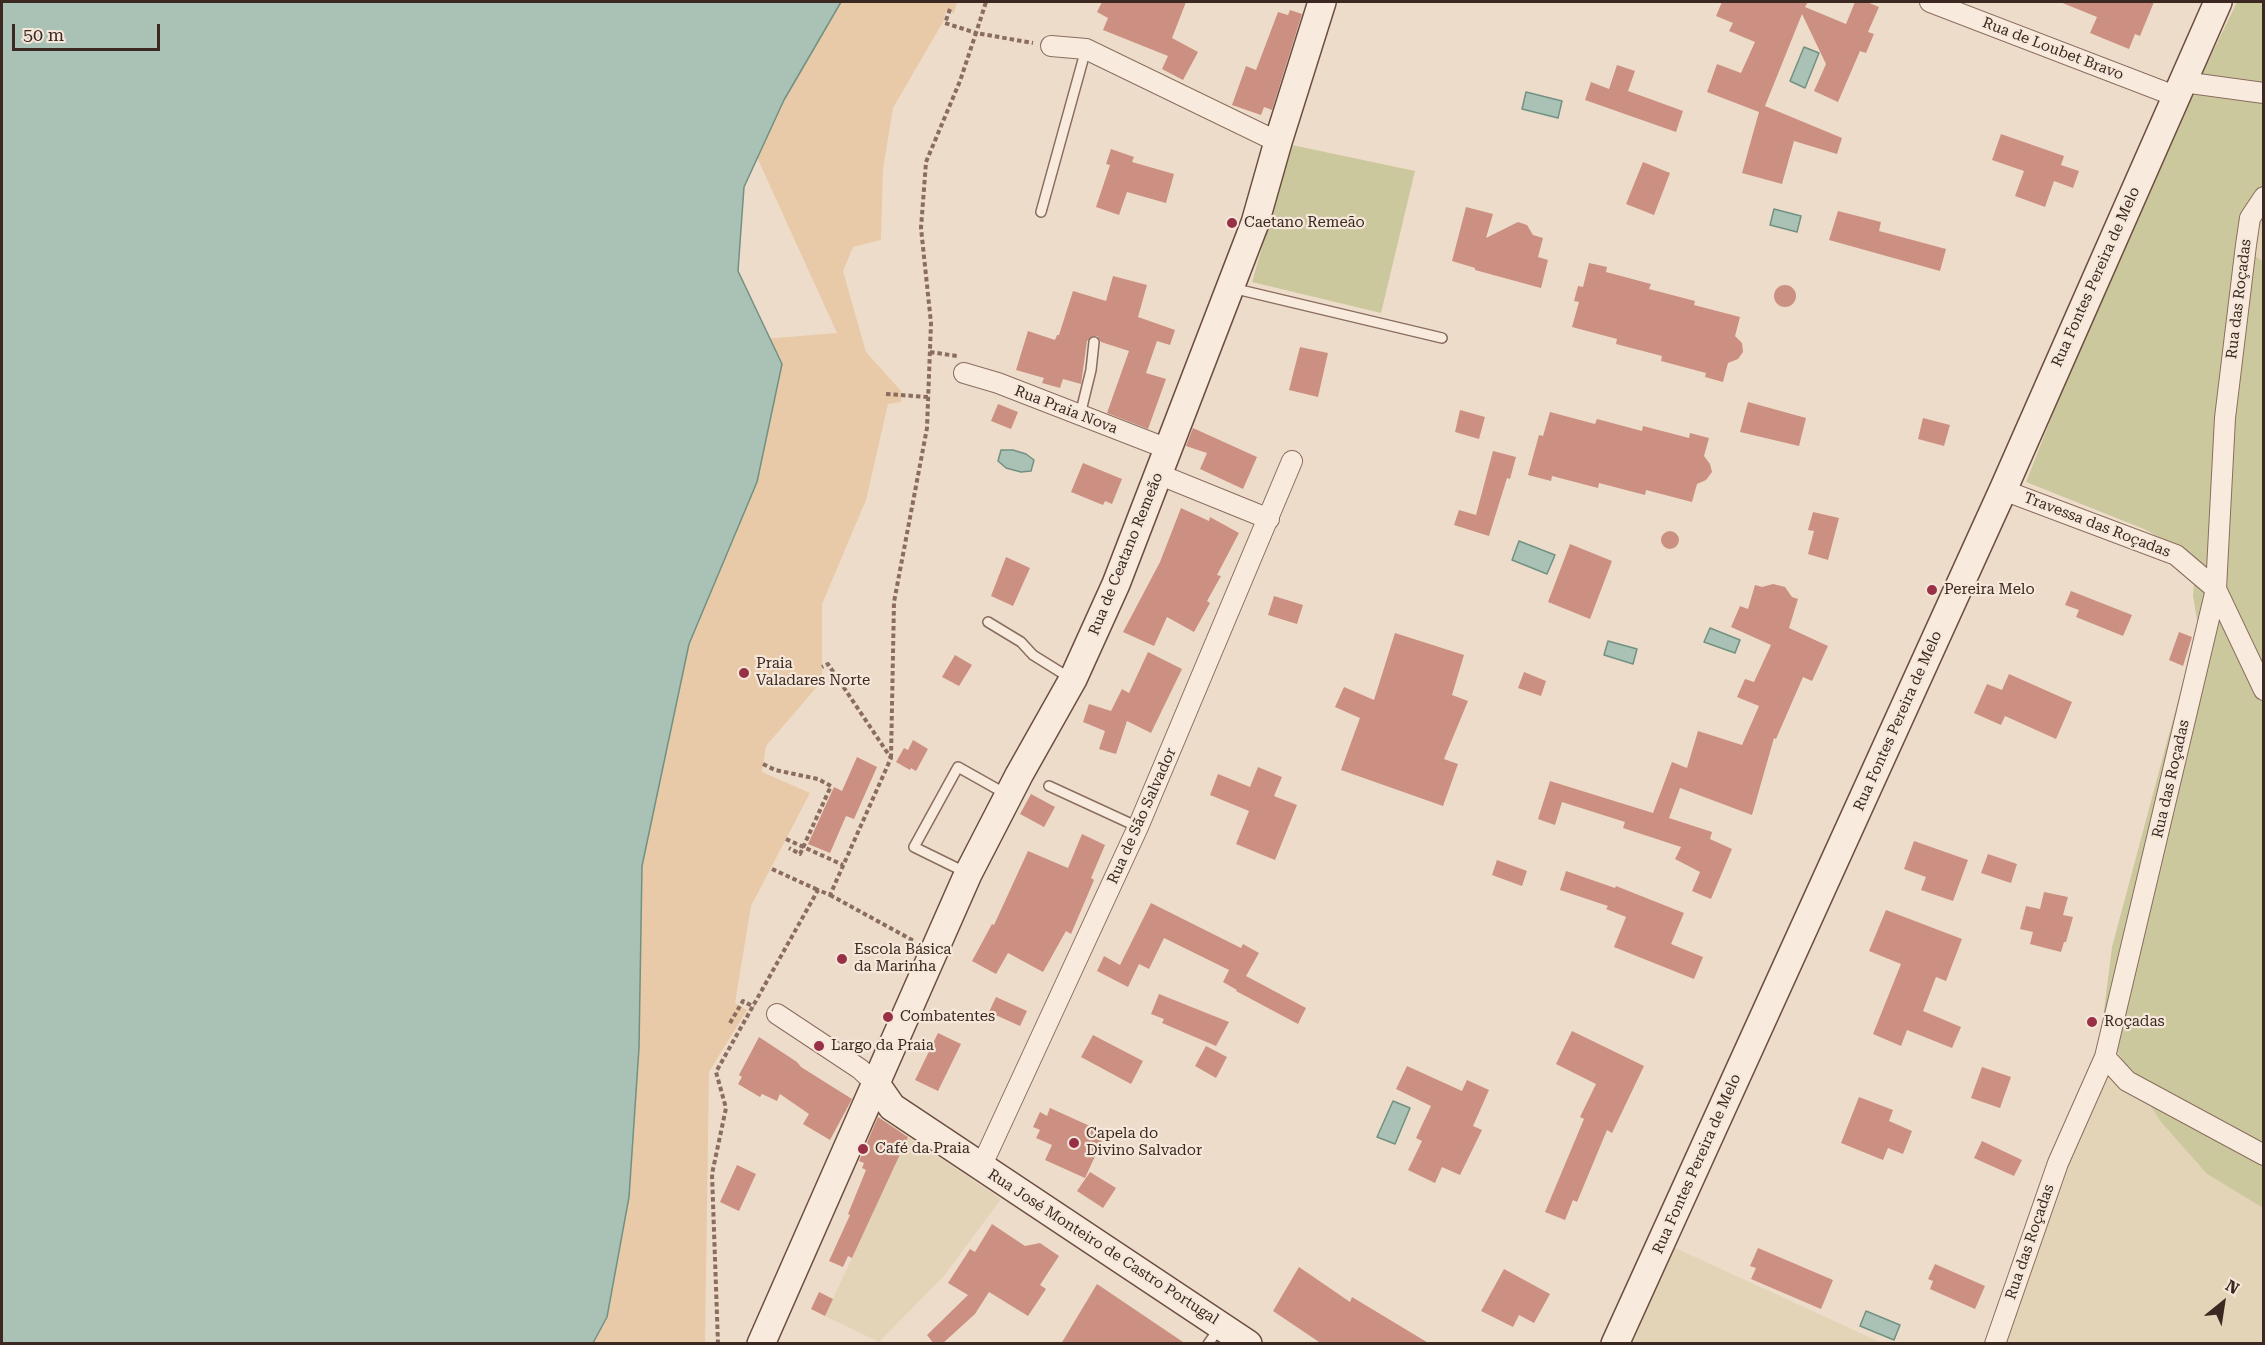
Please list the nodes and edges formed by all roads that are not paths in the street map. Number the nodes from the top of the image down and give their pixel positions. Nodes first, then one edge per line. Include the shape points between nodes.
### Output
1 (1322, 2) edge
2 (1930, 2) edge
3 (2218, 2) edge
4 (1051, 46) road end
5 (1086, 49) junction
6 (2179, 89) junction
7 (2264, 93) edge
8 (1278, 142) junction
9 (2264, 197) edge
10 (1041, 212) dead end
11 (1230, 287) junction
12 (1442, 338) dead end
13 (1094, 342) dead end
14 (962, 365) road end
15 (1080, 415) junction
16 (1163, 461) junction
17 (1292, 461) dead end
18 (2003, 490) junction
19 (1269, 519) junction
20 (2216, 589) junction
21 (988, 622) dead end
22 (1073, 680) junction
23 (2264, 690) edge
24 (1048, 786) dead end
25 (1008, 795) junction
26 (1138, 827) junction
27 (968, 874) junction
28 (777, 1014) dead end
29 (2105, 1058) junction
30 (876, 1084) junction
31 (2261, 1148) edge
32 (981, 1167) junction
33 (1215, 1334) edge
34 (761, 1344) edge
35 (1248, 1344) edge
36 (1615, 1344) edge
37 (1995, 1344) edge

1 - 8 main road, Rua de Ceatano Remeão
2 - 6 street, Rua de Loubet Bravo
3 - 6 main road, Rua Fontes Pereira de Melo
4 - 5 street
5 - 8 street
5 - 10 lane
6 - 7 street
6 - 18 main road, Rua Fontes Pereira de Melo
8 - 11 main road, Rua de Ceatano Remeão via 1255,223
9 - 20 street, Rua das Roçadas via 2250,218 2246,245 2225,418
11 - 12 lane
11 - 16 main road, Rua de Ceatano Remeão
13 - 15 lane
14 - 15 street, Rua Praia Nova
15 - 16 street, Rua Praia Nova
16 - 19 street, Rua Praia Nova
16 - 22 main road, Rua de Ceatano Remeão via 1116,584
17 - 19 street, Rua de São Salvador
18 - 20 street, Travessa das Roçadas via 2176,555
18 - 36 main road, Rua Fontes Pereira de Melo
19 - 26 street, Rua de São Salvador
20 - 23 street
20 - 29 street, Rua das Roçadas
21 - 22 lane
22 - 25 main road, Rua de Ceatano Remeão
24 - 26 lane
25 - 27 main road, Rua de Ceatano Remeão
25 - 27 lane via 958,767 914,847
26 - 32 street, Rua de São Salvador
27 - 30 main road, Rua de Ceatano Remeão
28 - 30 street via 860,1069
29 - 31 street via 2127,1081
29 - 37 street, Rua das Roçadas via 2058,1163
30 - 32 main road, Rua José Monteiro de Castro Portugal via 892,1107
30 - 34 main road, Rua de Ceatano Remeão
32 - 33 main road, Rua José Monteiro de Castro Portugal
33 - 35 main road, Rua José Monteiro de Castro Portugal

